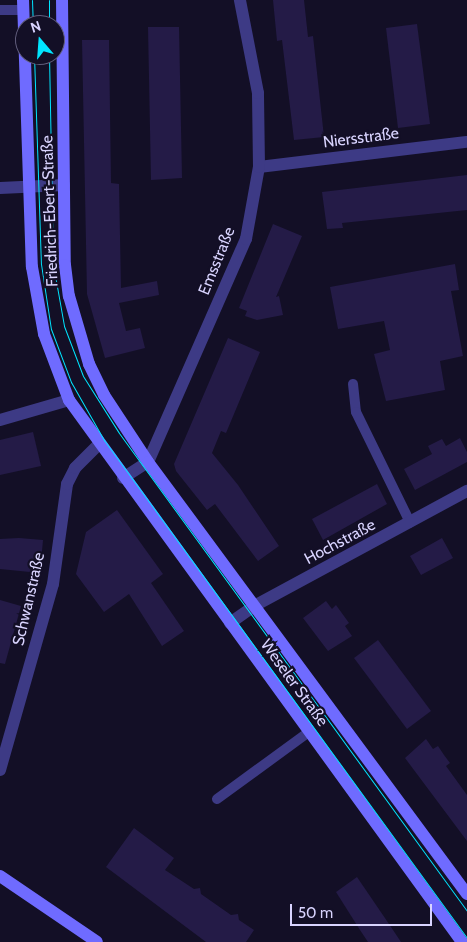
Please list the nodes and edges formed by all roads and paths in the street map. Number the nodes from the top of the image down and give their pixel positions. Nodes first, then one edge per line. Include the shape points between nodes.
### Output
1 (62, 0) edge
2 (240, 0) edge
3 (23, 5) edge
4 (0, 10) edge
5 (467, 142) edge
6 (258, 167) junction
7 (64, 185) junction
8 (29, 186) junction
9 (0, 188) edge
10 (353, 384) dead end
11 (69, 400) junction
12 (0, 420) edge
13 (99, 444) junction
14 (148, 462) junction
15 (123, 478) junction
16 (467, 491) edge
17 (410, 522) junction
18 (256, 605) junction
19 (230, 623) junction
20 (309, 732) junction
21 (0, 770) edge
22 (216, 799) dead end
23 (0, 876) edge
24 (467, 894) edge
25 (97, 942) edge
26 (462, 942) edge

1 - 7 main road, Friedrich-Ebert-Straße
2 - 6 street, Emsstraße via 258,94
3 - 4 lane
3 - 8 main road, Friedrich-Ebert-Straße
5 - 6 street, Niersstraße
6 - 14 street, Emsstraße via 246,239
7 - 8 street
7 - 14 main road, Friedrich-Ebert-Straße via 65,265 78,328 104,395
8 - 9 street
8 - 11 main road, Friedrich-Ebert-Straße via 36,300 55,366
10 - 17 lane via 356,412
11 - 12 street
11 - 13 main road, Friedrich-Ebert-Straße
13 - 15 main road, Weseler Straße
13 - 21 street, Schwanstraße via 75,468 67,484 53,584
14 - 15 street
14 - 18 main road, Weseler Straße
15 - 19 main road, Weseler Straße
16 - 17 street, Hochstraße
17 - 18 street, Hochstraße
18 - 19 street, Hochstraße
18 - 24 main road, Weseler Straße
19 - 20 main road, Weseler Straße
20 - 22 lane
20 - 26 main road, Weseler Straße
23 - 25 main road

